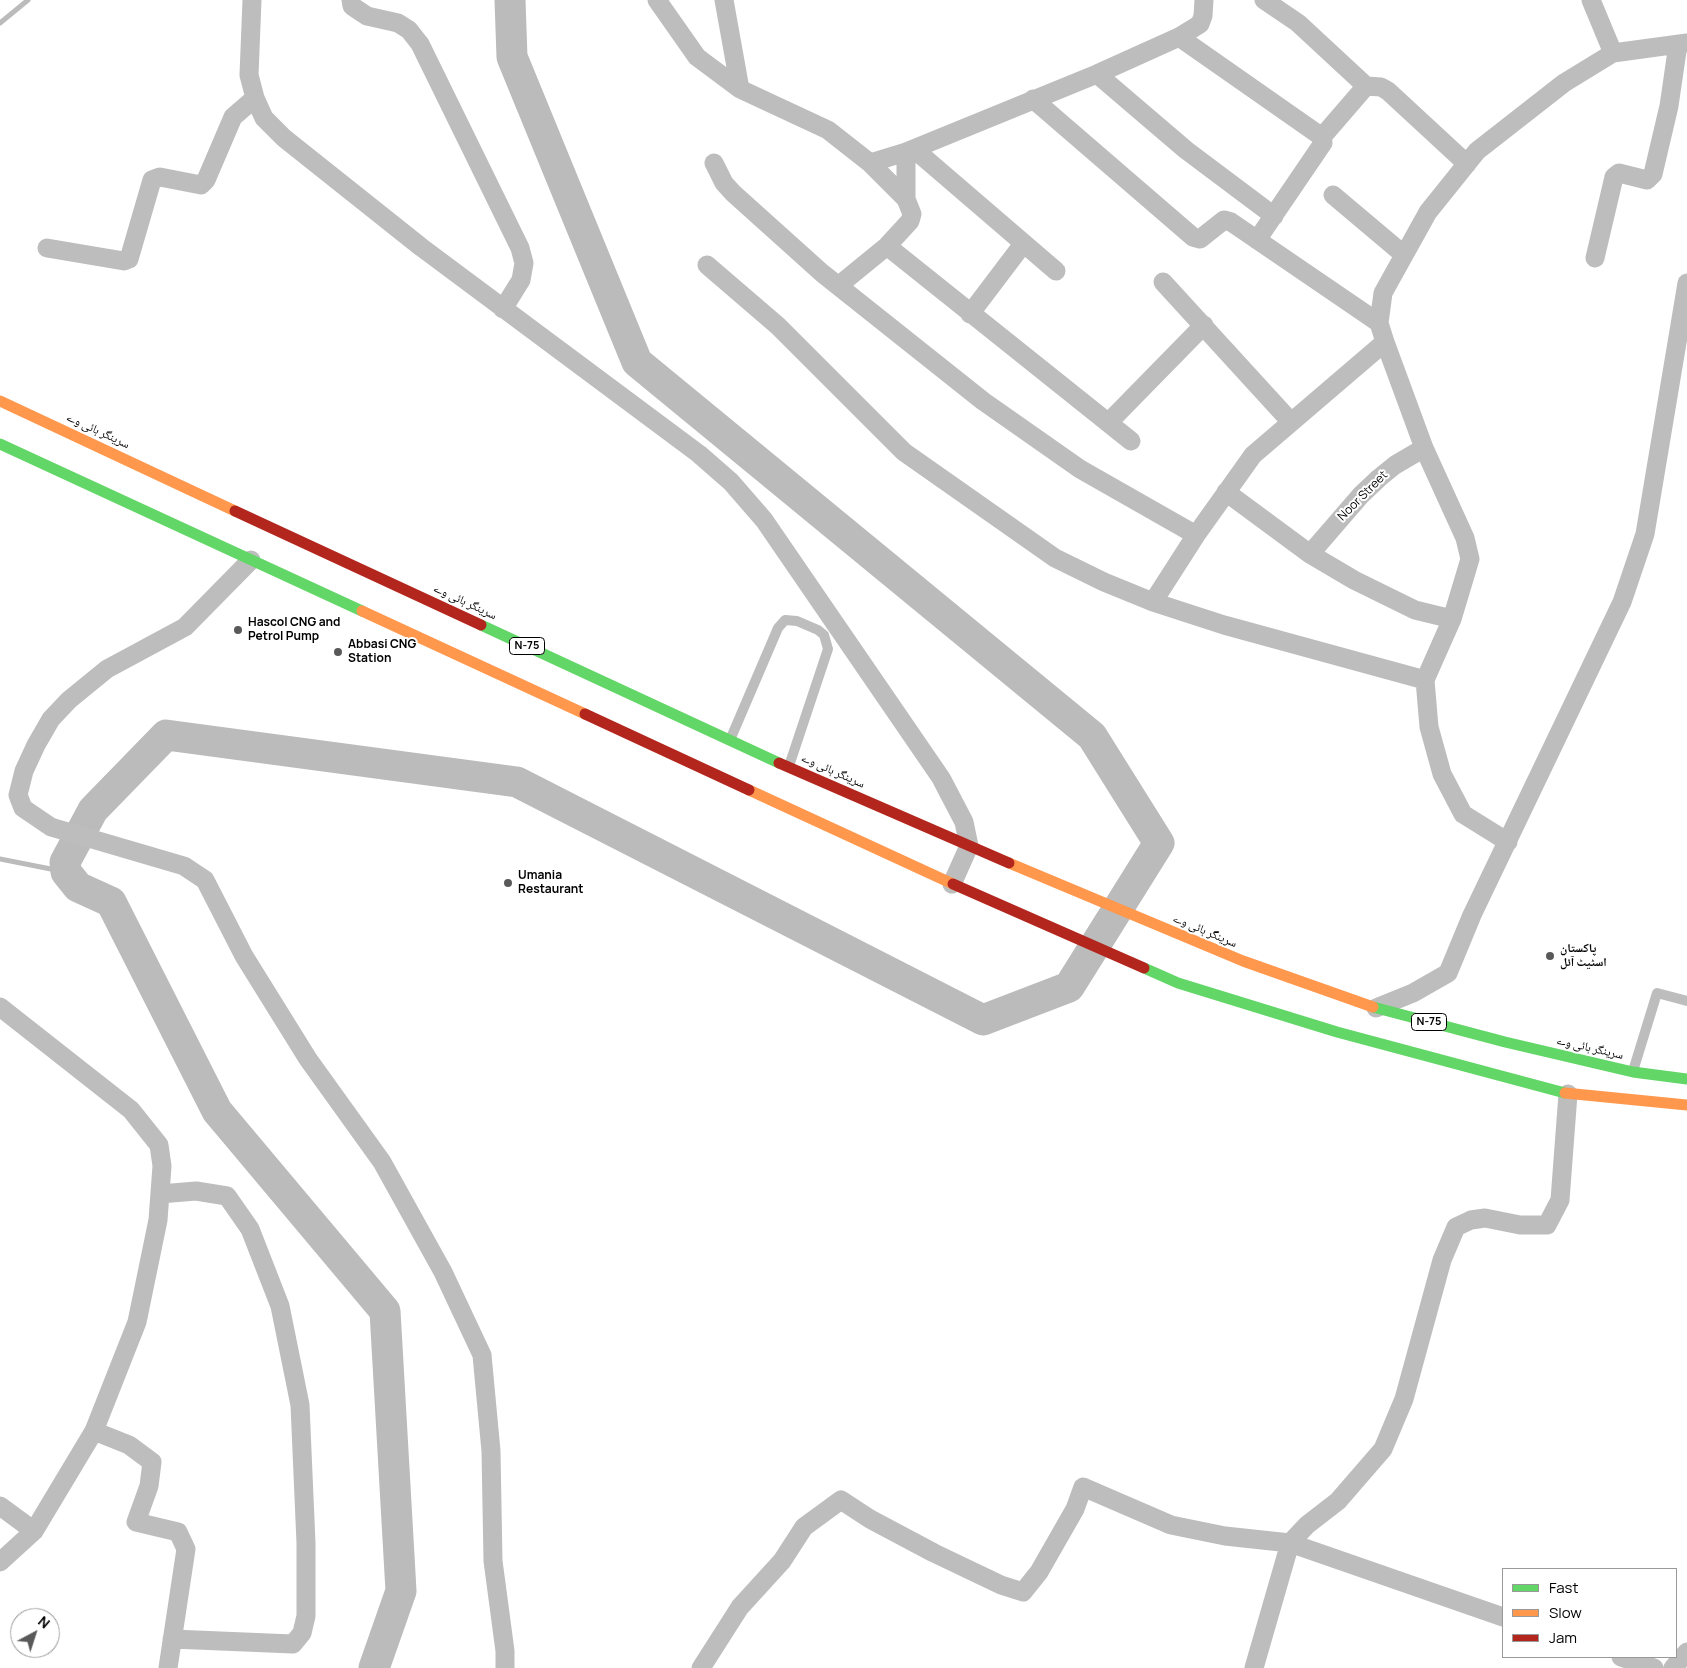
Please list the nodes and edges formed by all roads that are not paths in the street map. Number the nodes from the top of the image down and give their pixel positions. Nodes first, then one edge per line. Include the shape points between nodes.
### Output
1 (252, 0) edge
2 (351, 0) edge
3 (657, 0) edge
4 (724, 0) edge
5 (1204, 0) edge
6 (1264, 0) edge
7 (1591, 0) edge
8 (1179, 37) junction
9 (1682, 44) edge
10 (1613, 53) junction
11 (1097, 74) junction
12 (1366, 86) junction
13 (740, 89) junction
14 (255, 98) junction
15 (1033, 98) junction
16 (1322, 137) junction
17 (910, 150) junction
18 (714, 163) dead end
19 (870, 163) junction
20 (1467, 164) junction
21 (1333, 195) dead end
22 (906, 199) junction
23 (1274, 216) junction
24 (1257, 240) junction
25 (1023, 244) junction
26 (887, 246) junction
27 (47, 248) dead end
28 (1403, 254) junction
29 (1594, 258) dead end
30 (707, 265) dead end
31 (1056, 271) dead end
32 (1163, 282) dead end
33 (1687, 284) edge
34 (838, 286) junction
35 (502, 310) junction
36 (970, 314) junction
37 (1379, 323) junction
38 (1204, 325) junction
39 (1385, 342) junction
40 (0, 401) edge
41 (1291, 422) junction
42 (1108, 424) junction
43 (1131, 441) dead end
44 (0, 444) edge
45 (1424, 448) junction
46 (1226, 492) junction
47 (1196, 535) junction
48 (1310, 554) junction
49 (251, 560) junction
50 (1153, 602) junction
51 (1452, 620) junction
52 (1425, 680) junction
53 (730, 741) junction
54 (789, 766) junction
55 (1508, 842) junction
56 (969, 846) junction
57 (952, 884) junction
58 (1687, 1002) edge
59 (0, 1007) edge
60 (1376, 1008) junction
61 (1633, 1072) junction
62 (1687, 1079) edge
63 (1568, 1094) junction
64 (1687, 1105) edge
65 (160, 1194) junction
66 (94, 1431) junction
67 (0, 1506) edge
68 (34, 1531) junction
69 (1290, 1543) junction
70 (0, 1562) edge
71 (1502, 1617) edge
72 (172, 1639) junction
73 (1687, 1652) edge
74 (1624, 1658) edge
75 (168, 1668) edge
76 (505, 1668) edge
77 (701, 1668) edge
78 (1254, 1668) edge
79 (1654, 1668) edge
80 (1674, 1668) edge

1 - 14 street via 249,75
2 - 35 street via 352,6 367,16 398,23 409,30 420,44 520,248 524,264 521,280
3 - 13 street via 697,57
4 - 13 street
5 - 8 street via 1200,24
6 - 12 street via 1298,23
7 - 10 street
8 - 11 street
8 - 16 street
9 - 10 street
9 - 29 street via 1653,174 1647,180 1619,174 1614,177
10 - 20 street via 1564,83 1477,151
11 - 15 street
11 - 23 street via 1186,150
12 - 16 street
12 - 20 street via 1388,91
13 - 19 street via 828,130
14 - 27 street via 233,117 201,185 160,177 152,180 129,259 124,261
14 - 35 street via 264,118 284,138
15 - 17 street
15 - 24 street via 1193,237 1200,239 1224,220
16 - 23 street via 1323,143
17 - 19 street
17 - 22 street
17 - 25 street
18 - 34 street via 724,183 734,193
19 - 22 street
20 - 28 street via 1428,212
21 - 28 street
22 - 26 street via 912,214 910,221
23 - 24 street
24 - 37 street
25 - 31 street
25 - 36 street
26 - 34 street
26 - 36 street
28 - 37 street via 1383,293
30 - 50 street via 778,326 904,452 1055,558
32 - 38 street
33 - 55 street via 1645,534 1622,602
34 - 47 street via 999,413 1080,469
35 - 56 street via 698,454 731,482 759,514 941,778 964,822
36 - 42 street
37 - 39 street
38 - 41 street
38 - 42 street
39 - 41 street
39 - 45 street
40 - 53 highway, سرینگر ہائی وے / N-75
41 - 46 street via 1253,455
42 - 43 street
44 - 49 highway
45 - 48 street, Noor Street via 1379,478
45 - 51 street via 1465,538 1470,559
46 - 47 street
46 - 48 street
47 - 50 street
48 - 51 street via 1415,610
49 - 57 highway
49 - 76 street via 185,626 107,669 68,700 51,719 24,771 18,795 23,808 51,827 184,866 205,880 244,956 308,1059 382,1162 443,1272 482,1355 491,1451 494,1561
50 - 52 street via 1224,625
51 - 52 street
52 - 55 street via 1429,727 1442,774 1463,814
53 - 54 highway, سرینگر ہائی وے / N-75
53 - 54 lane via 781,624 785,620 797,621 818,630 828,648
54 - 56 highway, سرینگر ہائی وے / N-75
55 - 60 street via 1448,973 1413,993
56 - 57 street
56 - 60 highway, سرینگر ہائی وے / N-75 via 1243,962
57 - 63 highway via 1178,983 1337,1032
58 - 61 lane via 1657,992
59 - 65 street via 131,1110 159,1145 162,1166
60 - 61 highway, سرینگر ہائی وے / N-75
61 - 62 highway, سرینگر ہائی وے / N-75
63 - 64 highway
63 - 69 street via 1560,1200 1547,1225 1520,1225 1485,1218 1470,1220 1456,1228 1442,1260 1404,1399 1382,1449 1338,1501
65 - 66 street via 158,1220 137,1322
65 - 72 street via 196,1191 227,1196 250,1230 280,1306 300,1405 306,1543 306,1616 302,1633 293,1644
66 - 68 street
66 - 72 street via 129,1445 152,1462 136,1522 178,1532 186,1549
67 - 68 street
68 - 70 street
69 - 71 street
69 - 77 street via 1225,1536 1171,1525 1083,1487 1075,1509 1023,1592 1001,1586 934,1553 841,1500 804,1526 782,1562 740,1607
69 - 78 street
72 - 75 street
73 - 80 street
74 - 79 street

